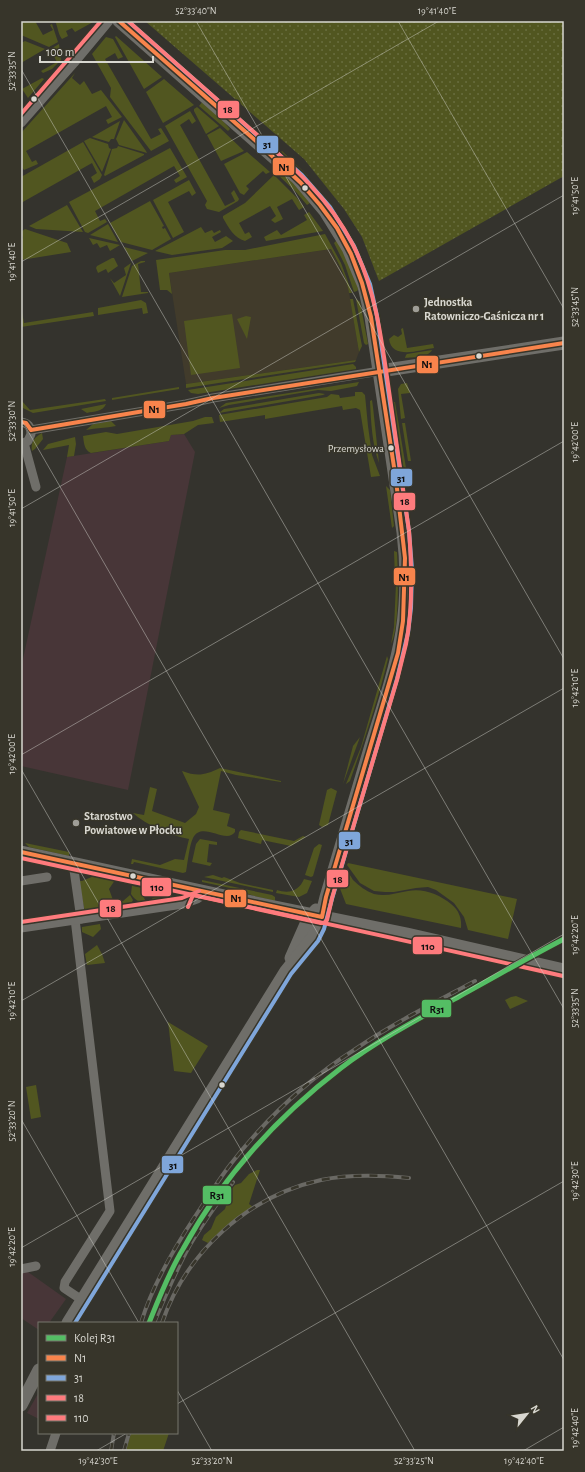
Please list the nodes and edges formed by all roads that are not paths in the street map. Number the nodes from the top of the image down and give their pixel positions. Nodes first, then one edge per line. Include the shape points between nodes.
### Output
1 (108, 21) edge
2 (119, 21) edge
3 (21, 123) edge
4 (564, 343) edge
5 (380, 371) junction
6 (21, 422) edge
7 (31, 430) junction
8 (23, 443) edge
9 (36, 487) dead end
10 (21, 852) edge
11 (73, 863) junction
12 (47, 878) dead end
13 (21, 881) edge
14 (188, 888) junction
15 (207, 892) junction
16 (182, 904) junction
17 (317, 916) junction
18 (78, 919) junction
19 (21, 928) edge
20 (564, 970) edge
21 (36, 1266) dead end
22 (21, 1269) edge
23 (82, 1300) junction
24 (69, 1322) edge
25 (38, 1372) edge
26 (21, 1405) edge
27 (56, 1434) edge
28 (50, 1451) edge

1 - 3 street
2 - 5 street via 281,164 325,211 348,248 361,278 370,310
4 - 5 street
5 - 7 street
5 - 17 street via 405,547 404,615 398,653 385,699 326,897
6 - 7 street
7 - 8 street via 30,438
8 - 9 street
10 - 11 street
11 - 14 street
11 - 18 street
12 - 13 street
14 - 15 street
14 - 16 street
15 - 16 street
15 - 17 street
16 - 18 street
17 - 20 street
17 - 23 street via 319,926 313,937 286,971
18 - 19 street
18 - 23 street via 110,1211 65,1282 64,1288
21 - 22 street
23 - 24 street
25 - 26 street
27 - 28 street

